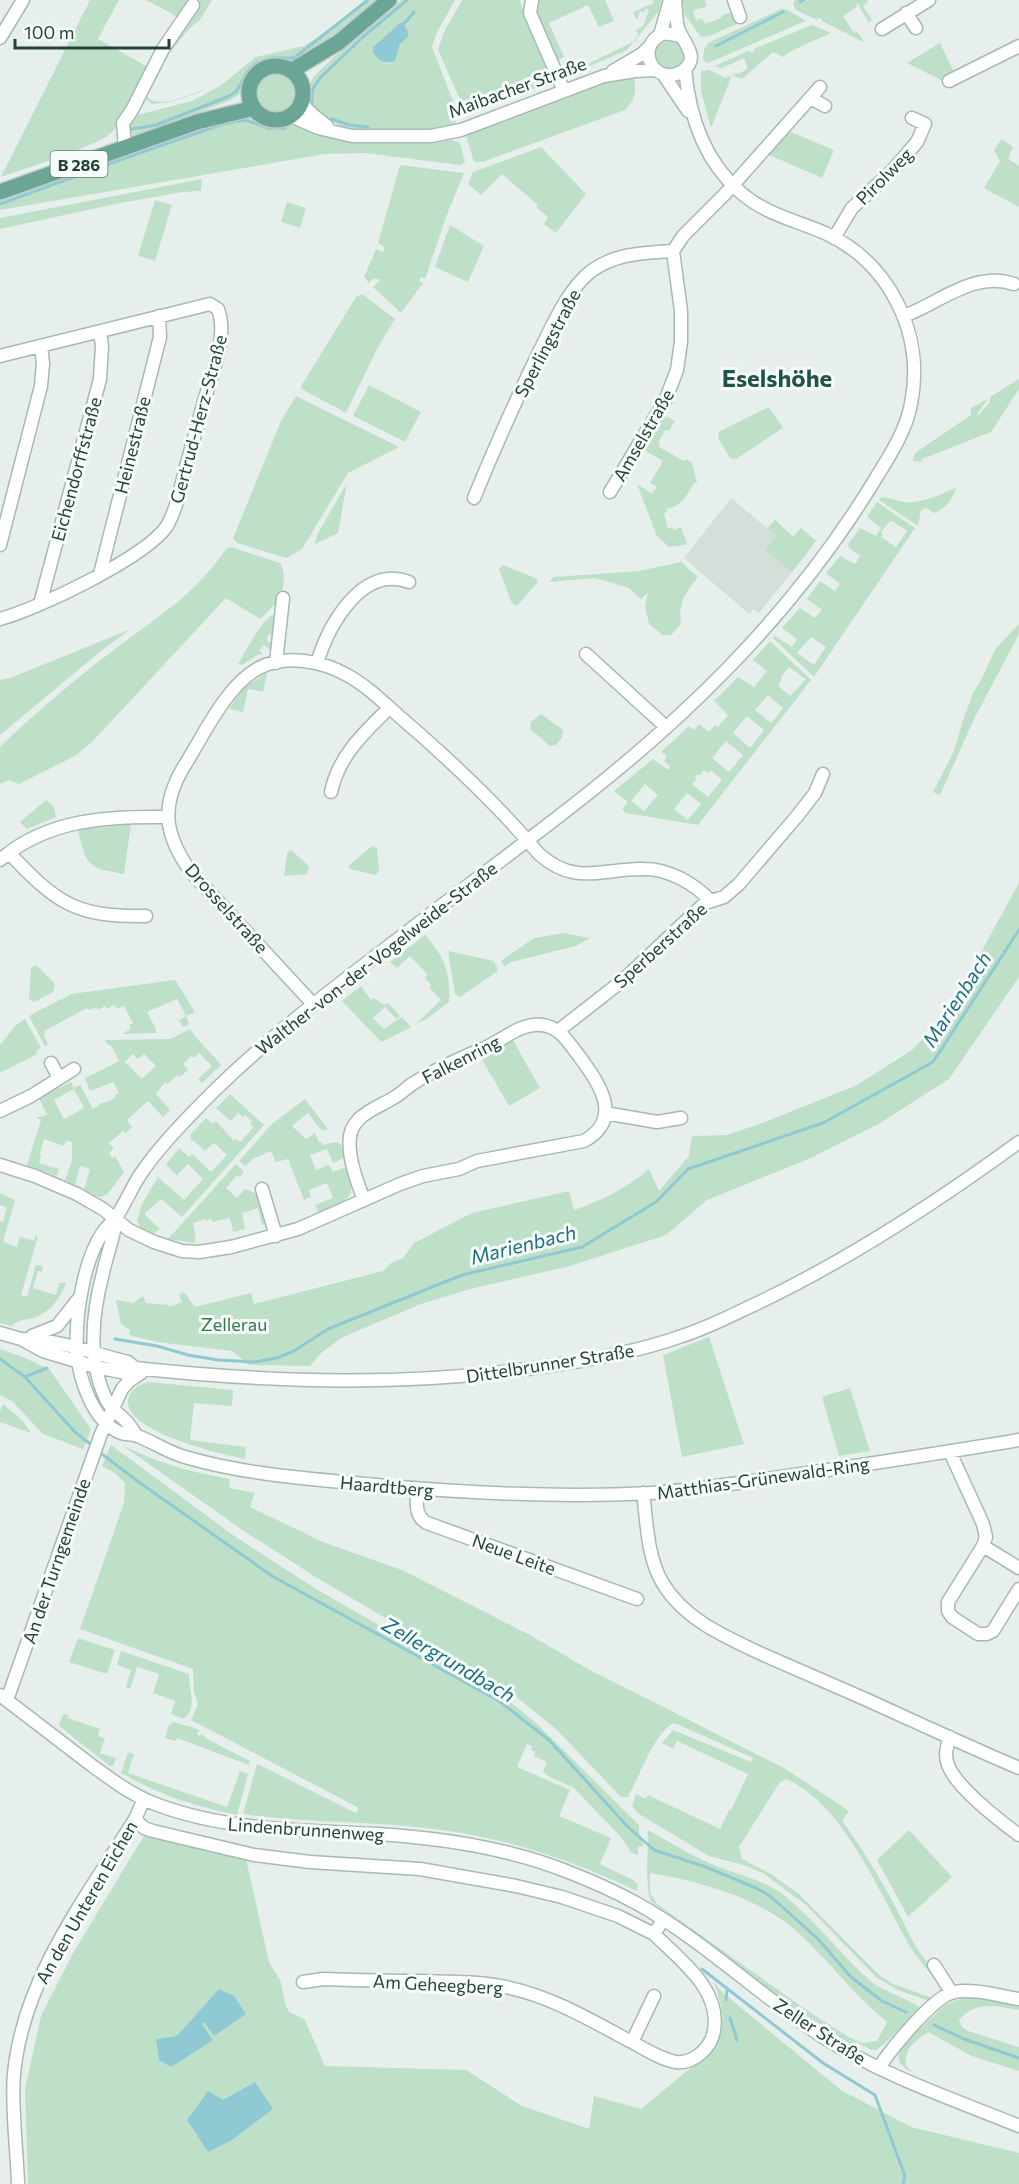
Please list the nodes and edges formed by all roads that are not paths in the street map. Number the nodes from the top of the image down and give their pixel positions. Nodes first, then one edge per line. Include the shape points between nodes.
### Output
1 (22, 0) edge
2 (389, 0) edge
3 (532, 0) edge
4 (670, 0) edge
5 (675, 0) edge
6 (734, 0) edge
7 (929, 0) edge
8 (193, 5) dead end
9 (906, 13) junction
10 (740, 17) dead end
11 (916, 28) dead end
12 (882, 29) dead end
13 (660, 35) junction
14 (681, 36) junction
15 (0, 38) edge
16 (1019, 46) edge
17 (649, 47) junction
18 (685, 69) junction
19 (660, 72) junction
20 (604, 76) junction
21 (296, 77) junction
22 (949, 81) dead end
23 (820, 87) dead end
24 (564, 91) junction
25 (810, 98) junction
26 (252, 102) junction
27 (301, 103) junction
28 (825, 106) dead end
29 (291, 116) junction
30 (912, 118) dead end
31 (694, 122) junction
32 (336, 132) junction
33 (125, 148) junction
34 (732, 186) junction
35 (0, 192) edge
36 (834, 238) junction
37 (673, 251) junction
38 (1014, 284) dead end
39 (159, 316) junction
40 (904, 316) junction
41 (100, 332) junction
42 (41, 346) junction
43 (0, 356) edge
44 (610, 492) dead end
45 (474, 498) dead end
46 (0, 545) edge
47 (100, 574) junction
48 (409, 582) dead end
49 (283, 598) dead end
50 (40, 604) junction
51 (0, 619) edge
52 (586, 654) dead end
53 (276, 663) junction
54 (317, 663) junction
55 (389, 708) junction
56 (666, 727) junction
57 (823, 774) dead end
58 (331, 792) dead end
59 (167, 817) junction
60 (527, 840) junction
61 (4, 856) edge
62 (710, 900) junction
63 (146, 916) dead end
64 (313, 1004) junction
65 (558, 1031) junction
66 (51, 1063) dead end
67 (74, 1068) dead end
68 (59, 1078) junction
69 (0, 1111) edge
70 (605, 1113) junction
71 (681, 1118) dead end
72 (1019, 1142) edge
73 (0, 1165) edge
74 (262, 1189) dead end
75 (364, 1200) junction
76 (116, 1219) junction
77 (276, 1236) junction
78 (81, 1296) junction
79 (0, 1332) edge
80 (21, 1339) junction
81 (77, 1347) junction
82 (95, 1352) junction
83 (78, 1362) junction
84 (96, 1367) junction
85 (141, 1369) junction
86 (113, 1410) junction
87 (106, 1423) junction
88 (137, 1436) junction
89 (1019, 1440) edge
90 (950, 1452) junction
91 (417, 1489) junction
92 (644, 1493) junction
93 (983, 1546) junction
94 (1019, 1568) edge
95 (1019, 1589) edge
96 (637, 1599) dead end
97 (3, 1697) edge
98 (950, 1737) junction
99 (1019, 1768) edge
100 (144, 1799) junction
101 (135, 1819) junction
102 (1019, 1835) edge
103 (639, 1905) joint
104 (663, 1920) junction
105 (654, 1934) junction
106 (934, 1965) dead end
107 (303, 1982) dead end
108 (952, 1993) junction
109 (654, 1996) dead end
110 (1019, 1999) edge
111 (632, 2042) junction
112 (879, 2068) junction
113 (0, 2072) edge
114 (14, 2075) junction
115 (1019, 2126) edge
116 (18, 2184) edge

1 - 15 street
2 - 21 main road
3 - 24 street via 530,13
4 - 13 street
5 - 14 street
6 - 10 street
7 - 9 street
8 - 33 street via 163,49 123,123
9 - 11 street
9 - 12 street
13 - 14 street via 671,32
13 - 17 street
14 - 18 street via 690,50
16 - 22 street
17 - 19 street via 649,60
17 - 20 street, Maibacher Straße
18 - 19 street via 675,74
18 - 31 street, Walther-von-der-Vogelweide-Straße
19 - 20 street, Maibacher Straße
19 - 31 street, Walther-von-der-Vogelweide-Straße
20 - 24 street, Maibacher Straße
21 - 26 main road via 284,68 267,68 254,79
21 - 27 main road via 303,96
23 - 25 street
24 - 32 street, Maibacher Straße via 439,135 364,137
25 - 28 street
25 - 34 street
26 - 29 main road, Maibacher Straße via 267,118
26 - 33 main road, B 286
27 - 29 main road
27 - 32 street, Maibacher Straße
29 - 32 street, Maibacher Straße
30 - 36 street, Pirolweg via 925,124 917,142 893,171 852,208
31 - 34 street, Walther-von-der-Vogelweide-Straße via 715,164
33 - 35 main road, B 286
34 - 36 street, Walther-von-der-Vogelweide-Straße via 761,208
34 - 37 street
36 - 40 street, Walther-von-der-Vogelweide-Straße via 880,274
37 - 44 street, Amselstraße via 681,311 677,370 665,401
37 - 45 street, Sperlingstraße via 620,257 596,268 575,287 528,375
38 - 40 street via 996,280 973,284
39 - 41 street
39 - 47 street, Heinestraße via 160,337
39 - 47 street, Gertrud-Herz-Straße via 210,304 218,309 222,326 218,353 166,526 154,541
40 - 56 street, Walther-von-der-Vogelweide-Straße via 913,349 914,387 908,418 888,457 844,527 786,604
41 - 42 street
41 - 50 street, Eichendorffstraße via 100,379
42 - 43 street
42 - 46 street via 41,386
47 - 50 street, Gertrud-Herz-Straße
48 - 54 street via 387,579 354,597 335,620
49 - 53 street
50 - 51 street, Gertrud-Herz-Straße
52 - 56 street
53 - 54 street, Drosselstraße
53 - 59 street, Drosselstraße via 260,668 234,688 177,778
54 - 55 street, Drosselstraße via 348,675
55 - 58 street via 344,757
55 - 60 street, Drosselstraße
56 - 60 street, Walther-von-der-Vogelweide-Straße
57 - 62 street, Sperberstraße via 815,793 757,864 724,897
59 - 61 street via 101,819 60,827 33,837
59 - 64 street, Drosselstraße via 176,849 191,872
60 - 62 street, Drosselstraße via 550,864 564,871 592,875 653,870 686,880
60 - 64 street, Walther-von-der-Vogelweide-Straße
61 - 63 street via 68,904 102,915
62 - 65 street, Sperberstraße via 622,981
64 - 76 street, Walther-von-der-Vogelweide-Straße via 255,1053 181,1125 143,1170
65 - 70 street via 600,1085
65 - 75 street, Falkenring via 535,1024 524,1028 415,1082 360,1118 350,1143
66 - 68 street
67 - 68 street
68 - 69 street
70 - 71 street via 657,1122
70 - 75 street via 599,1128 585,1141 477,1161 415,1179
72 - 85 street, Dittelbrunner Straße via 903,1223 795,1285 710,1326 630,1352 498,1374 409,1380 287,1381
73 - 76 street via 77,1194
74 - 77 street
75 - 77 street
76 - 77 street via 129,1230 182,1251 208,1251
76 - 78 street, Walther-von-der-Vogelweide-Straße via 102,1233
76 - 82 street, Walther-von-der-Vogelweide-Straße via 96,1306
78 - 80 street, Walther-von-der-Vogelweide-Straße via 57,1326
78 - 81 street, Walther-von-der-Vogelweide-Straße
79 - 80 street, Dittelbrunner Straße
80 - 81 street, Dittelbrunner Straße via 46,1339
80 - 83 street, Dittelbrunner Straße
81 - 82 street, Dittelbrunner Straße
81 - 83 street
82 - 84 street
82 - 85 street, Dittelbrunner Straße
83 - 84 street, Dittelbrunner Straße
83 - 87 street via 85,1388
84 - 85 street, Dittelbrunner Straße via 126,1373
84 - 86 street
85 - 86 street, An der Turngemeinde via 125,1385
86 - 87 street, An der Turngemeinde
86 - 88 street, Haardtberg
87 - 88 street, Haardtberg via 120,1433
87 - 97 street, An der Turngemeinde
88 - 91 street, Haardtberg via 169,1452 217,1465
89 - 90 street, Matthias-Grünewald-Ring
90 - 92 street, Matthias-Grünewald-Ring via 747,1483
90 - 93 street via 983,1524
91 - 92 street, Haardtberg
91 - 96 street, Neue Leite via 417,1514 427,1523
92 - 98 street, Matthias-Grünewald-Ring via 649,1544 656,1569 680,1606 697,1620 793,1668
93 - 94 street
93 - 95 street via 948,1602 952,1617 978,1634 987,1634 993,1631
97 - 100 street, Lindenbrunnenweg via 112,1780
98 - 99 street, Matthias-Grünewald-Ring
98 - 102 street via 946,1750 954,1774 975,1798
100 - 101 street, An den Unteren Eichen
100 - 103 street, Lindenbrunnenweg via 185,1814 245,1827 422,1838 490,1849 569,1872
101 - 105 street, Lindenbrunnenweg via 144,1828 254,1855 420,1869 516,1886 618,1916
101 - 114 street, An den Unteren Eichen via 41,1976 24,2025
103 - 104 street, Zeller Straße
104 - 105 street
104 - 112 street, Zeller Straße via 819,2034
105 - 111 street, Am Geheegberg via 708,1993 715,2015 714,2035 697,2057 682,2062
106 - 108 street
107 - 111 street, Am Geheegberg via 440,1982 520,1990
108 - 110 street via 975,1992
108 - 112 street via 931,2008 892,2048
109 - 111 street
112 - 115 street, Zeller Straße
113 - 114 street
114 - 116 street, An den Unteren Eichen

